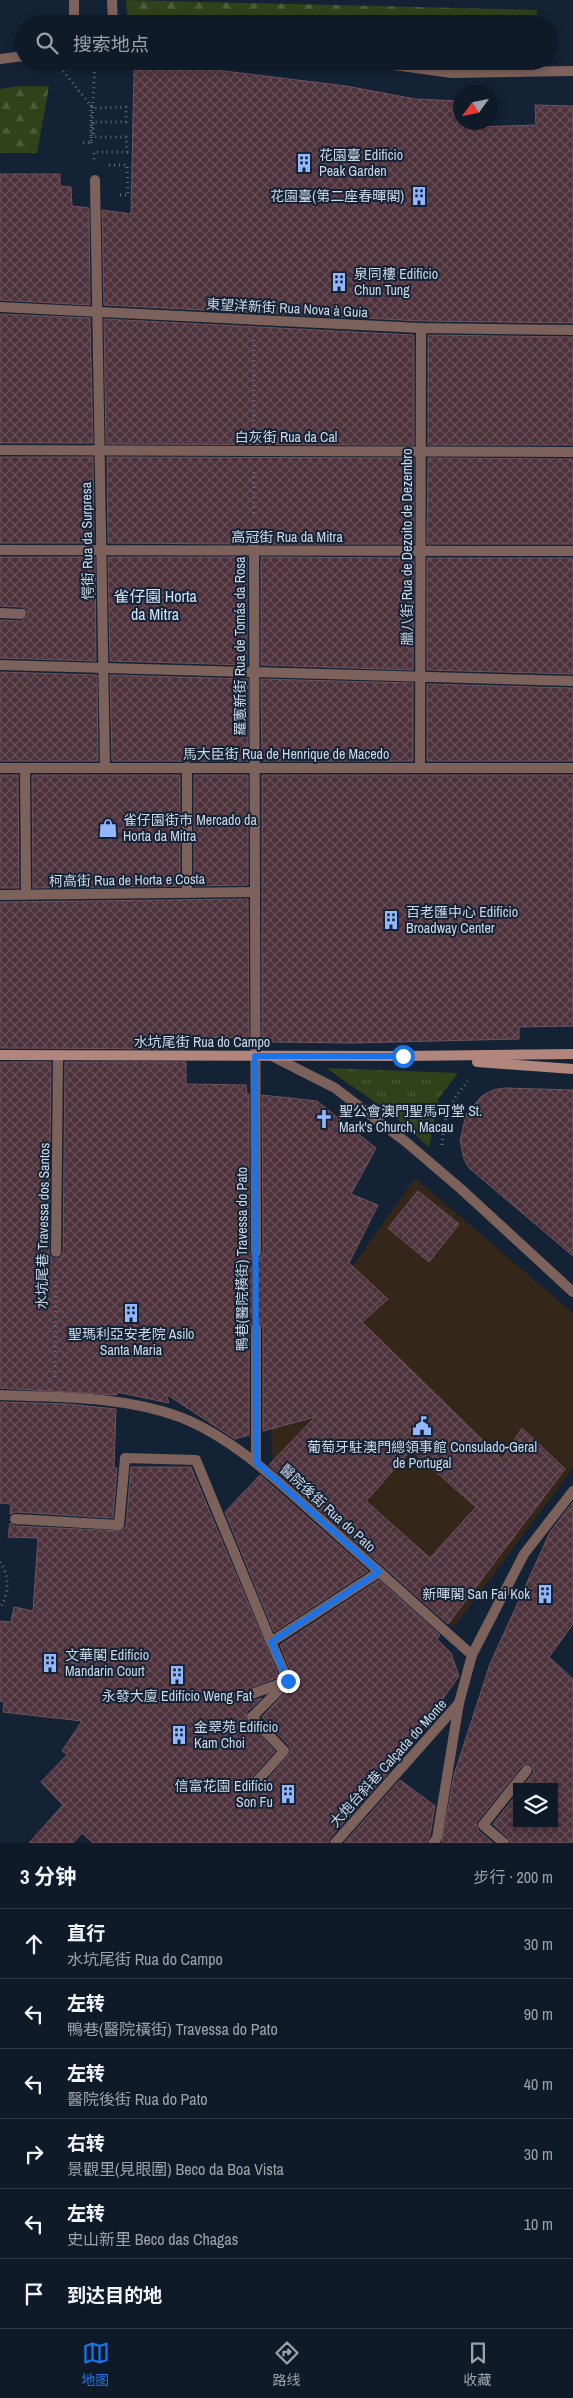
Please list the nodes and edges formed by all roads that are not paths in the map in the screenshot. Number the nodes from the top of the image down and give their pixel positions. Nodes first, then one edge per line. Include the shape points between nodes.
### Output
1 (74, 0) edge
2 (112, 0) edge
3 (74, 15) edge
4 (113, 15) edge
5 (15, 58) edge
6 (0, 60) edge
7 (430, 70) edge
8 (573, 71) edge
9 (95, 180) dead end
10 (0, 306) edge
11 (97, 313) junction
12 (421, 328) junction
13 (573, 330) edge
14 (0, 450) edge
15 (99, 450) junction
16 (421, 451) junction
17 (573, 452) edge
18 (254, 537) dead end
19 (0, 550) edge
20 (101, 550) junction
21 (254, 550) junction
22 (420, 551) junction
23 (573, 551) edge
24 (0, 613) edge
25 (21, 614) dead end
26 (0, 665) edge
27 (103, 668) junction
28 (254, 672) junction
29 (420, 677) junction
30 (573, 681) edge
31 (186, 767) junction
32 (254, 767) junction
33 (420, 767) junction
34 (0, 768) edge
35 (104, 768) junction
36 (573, 768) edge
37 (25, 769) junction
38 (187, 892) junction
39 (255, 892) junction
40 (26, 894) junction
41 (0, 895) edge
42 (573, 1054) edge
43 (0, 1055) edge
44 (58, 1056) junction
45 (255, 1056) junction
46 (272, 1056) junction
47 (403, 1056) junction
48 (573, 1069) edge
49 (56, 1252) road end
50 (256, 1252) road end
51 (573, 1292) edge
52 (256, 1328) road end
53 (0, 1395) edge
54 (256, 1462) junction
55 (573, 1491) edge
56 (16, 1520) dead end
57 (379, 1572) junction
58 (271, 1642) junction
59 (472, 1655) junction
60 (288, 1681) junction
61 (246, 1696) dead end
62 (459, 1703) junction
63 (527, 1770) dead end
64 (258, 1780) dead end
65 (335, 1843) edge
66 (433, 1843) edge
67 (504, 1843) edge

1 - 3 street
2 - 4 street
5 - 6 street
7 - 8 street via 452,73
9 - 11 street, 愕街 Rua da Surpresa
10 - 11 street, 東望洋新街 Rua Nova à Guia
11 - 12 street, 東望洋新街 Rua Nova à Guia
11 - 15 street, 愕街 Rua da Surpresa
12 - 13 street, 東望洋新街 Rua Nova à Guia
12 - 16 street, 臘八街 Rua de Dezoito de Dezembro
14 - 15 street, 白灰街 Rua da Cal
15 - 16 street, 白灰街 Rua da Cal
15 - 20 street, 愕街 Rua da Surpresa
16 - 17 street, 白灰街 Rua da Cal
16 - 22 street, 臘八街 Rua de Dezoito de Dezembro
18 - 21 street, 羅憲新街 Rua de Tomás da Rosa
19 - 20 street, 高冠街 Rua da Mitra
20 - 21 street, 高冠街 Rua da Mitra
20 - 27 street, 愕街 Rua da Surpresa
21 - 22 street, 高冠街 Rua da Mitra
21 - 28 street, 羅憲新街 Rua de Tomás da Rosa
22 - 23 street, 高冠街 Rua da Mitra
22 - 29 street, 臘八街 Rua de Dezoito de Dezembro
24 - 25 street
26 - 27 street
27 - 28 street
27 - 35 street, 愕街 Rua da Surpresa
28 - 29 street
28 - 32 street, 羅憲新街 Rua de Tomás da Rosa
29 - 30 street
29 - 33 street, 臘八街 Rua de Dezoito de Dezembro
31 - 32 street, 馬大臣街 Rua de Henrique de Macedo
31 - 35 street, 馬大臣街 Rua de Henrique de Macedo
31 - 38 street
32 - 33 street, 馬大臣街 Rua de Henrique de Macedo
32 - 39 street, 羅憲新街 Rua de Tomás da Rosa
33 - 36 street, 馬大臣街 Rua de Henrique de Macedo
34 - 37 street, 馬大臣街 Rua de Henrique de Macedo
35 - 37 street, 馬大臣街 Rua de Henrique de Macedo
37 - 40 street
38 - 39 street, 柯高街 Rua de Horta e Costa
38 - 40 street, 柯高街 Rua de Horta e Costa
39 - 45 street, 羅憲新街 Rua de Tomás da Rosa
40 - 41 street, 柯高街 Rua de Horta e Costa
42 - 47 main road, 水坑尾街 Rua do Campo
43 - 44 main road, 水坑尾街 Rua do Campo
44 - 45 main road, 水坑尾街 Rua do Campo
44 - 49 street, 水坑尾巷 Travessa dos Santos
45 - 46 main road, 水坑尾街 Rua do Campo
45 - 50 street, 鴨巷(醫院橫街) Travessa do Pato
46 - 47 main road, 水坑尾街 Rua do Campo
46 - 51 street via 335,1088 406,1142
47 - 48 main road, 水坑尾街 Rua do Campo
52 - 54 street, 鴨巷(醫院橫街) Travessa do Pato
53 - 54 street, 醫院後街 Rua do Pato via 109,1401 152,1409 180,1417
54 - 57 street, 醫院後街 Rua do Pato
55 - 59 street, 大炮台斜巷 Calçada do Monte via 524,1554
56 - 58 street via 119,1525 125,1458 196,1460
57 - 58 street
57 - 59 street, 醫院後街 Rua do Pato
58 - 60 street
59 - 62 street, 大炮台斜巷 Calçada do Monte
60 - 61 street
60 - 64 street via 252,1717 284,1751
62 - 65 street, 大炮台斜巷 Calçada do Monte
62 - 66 street via 437,1838
63 - 67 street via 483,1825

